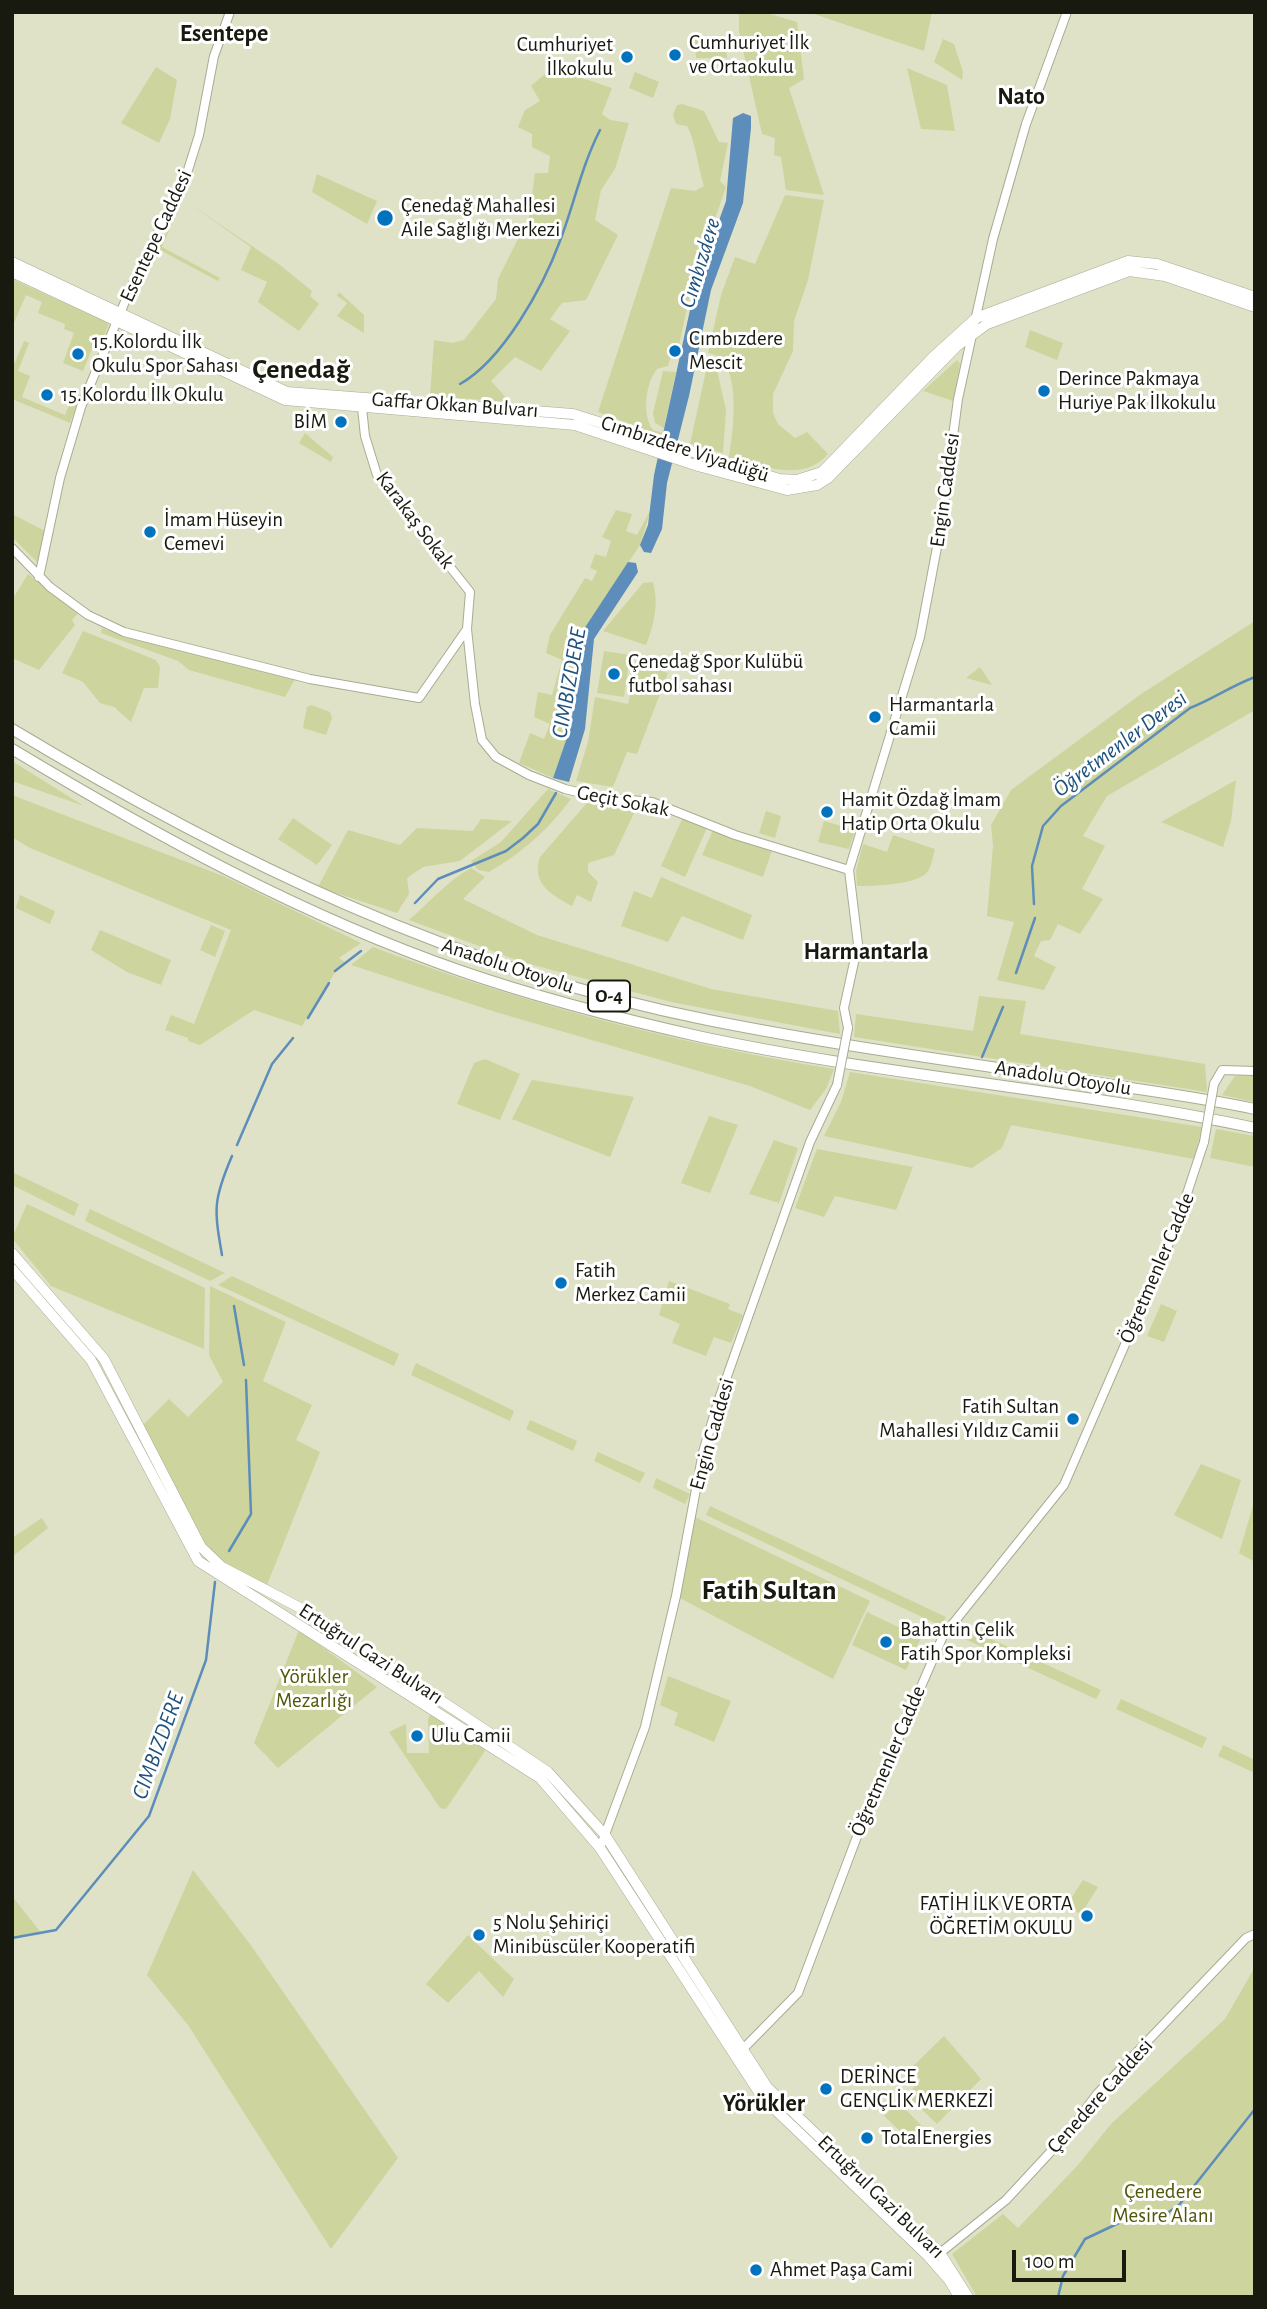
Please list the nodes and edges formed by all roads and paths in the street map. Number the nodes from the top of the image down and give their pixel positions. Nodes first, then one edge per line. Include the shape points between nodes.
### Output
1 (230, 12) edge
2 (1067, 12) edge
3 (12, 262) edge
4 (12, 272) edge
5 (1255, 297) edge
6 (1255, 307) edge
7 (118, 318) junction
8 (976, 318) junction
9 (973, 332) junction
10 (362, 408) junction
11 (590, 424) junction
12 (778, 484) junction
13 (12, 548) edge
14 (39, 577) junction
15 (467, 629) junction
16 (475, 704) joint
17 (12, 729) edge
18 (12, 749) edge
19 (849, 870) junction
20 (1255, 1071) edge
21 (1255, 1109) edge
22 (1255, 1128) edge
23 (12, 1253) edge
24 (12, 1269) edge
25 (605, 1835) junction
26 (600, 1848) junction
27 (1255, 1934) edge
28 (738, 2054) junction
29 (940, 2253) junction
30 (959, 2297) edge
31 (968, 2297) edge

1 - 7 street, Esentepe Caddesi via 218,42 188,170
2 - 8 street, Engin Caddesi via 1026,124
3 - 7 main road, Gaffar Okkan Bulvarı
4 - 7 main road, Gaffar Okkan Bulvarı
5 - 8 main road via 1157,264 1128,261
6 - 9 main road via 1158,274 1129,271
7 - 10 main road, Gaffar Okkan Bulvarı via 285,400
7 - 11 main road, Gaffar Okkan Bulvarı via 296,394 563,413
7 - 14 street, Esentepe Caddesi via 65,456
8 - 9 street, Engin Caddesi
8 - 12 main road via 821,472
9 - 12 main road via 828,478 796,490
9 - 19 street, Engin Caddesi via 920,637
10 - 11 main road, Gaffar Okkan Bulvarı
10 - 15 street, Karakaş Sokak via 377,475 470,592
11 - 12 main road, Cımbızdere Viyadüğü
13 - 14 street
14 - 15 street via 88,615 124,632 310,679 419,698
15 - 16 street, Karakaş Sokak
16 - 19 street, Geçit Sokak via 482,740 490,752 536,779 585,794 663,805 735,835
17 - 21 highway, Anadolu Otoyolu / O-4 via 140,805 317,894 501,965 706,1020
18 - 22 highway, Anadolu Otoyolu / O-4 via 80,791 253,883 400,948 511,987 738,1044
19 - 25 street, Engin Caddesi, bridge via 858,944 844,1008 848,1027 837,1085 810,1143 719,1399 703,1452 645,1727
20 - 28 street, Öğretmenler Cadde, bridge via 1222,1070 1214,1084 1204,1142 1181,1215 1065,1485 943,1636 864,1818 798,1993
23 - 25 main road, Ertuğrul Gazi Bulvarı via 104,1359 201,1547 222,1567 308,1612 548,1772
24 - 26 main road, Ertuğrul Gazi Bulvarı via 91,1360 198,1560 540,1778
25 - 26 street, Engin Caddesi
25 - 28 main road, Ertuğrul Gazi Bulvarı
26 - 28 main road, Ertuğrul Gazi Bulvarı
27 - 29 street, Çenedere Caddesi via 1246,1938 1097,2094 1006,2200
28 - 29 main road, Ertuğrul Gazi Bulvarı
28 - 30 main road, Ertuğrul Gazi Bulvarı via 762,2097 928,2256
29 - 31 main road, Ertuğrul Gazi Bulvarı

